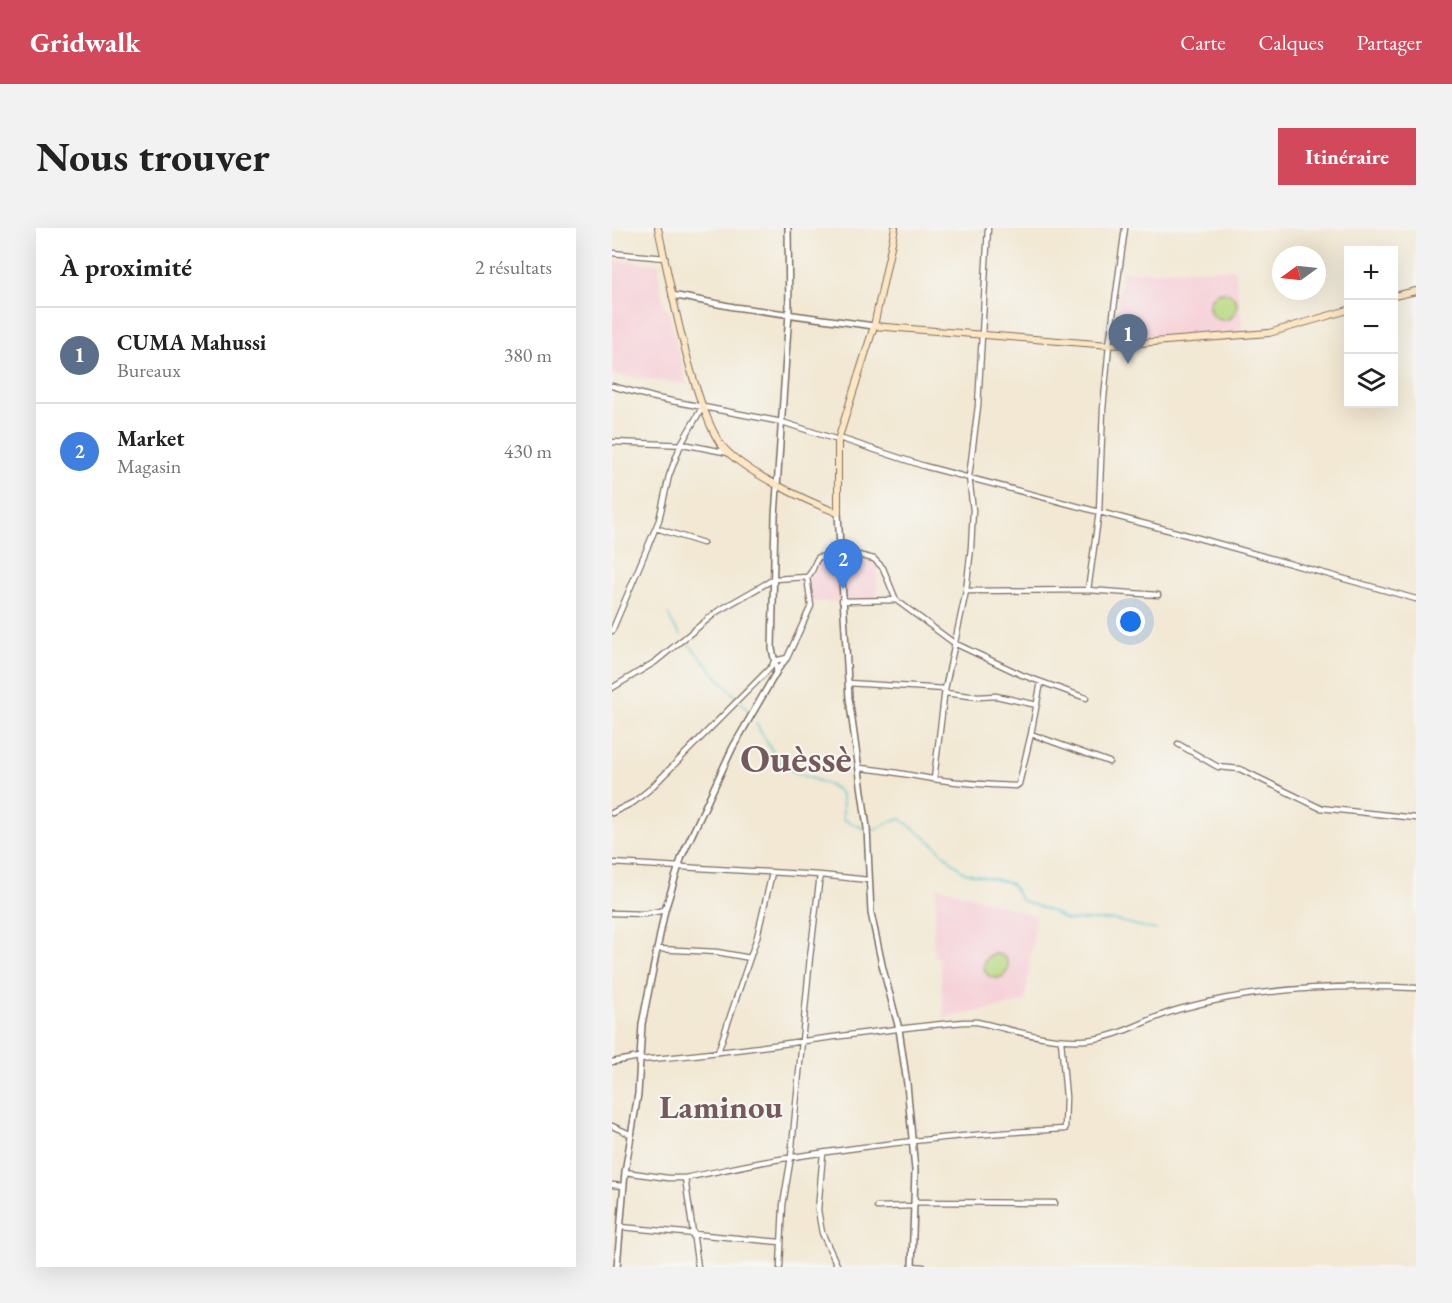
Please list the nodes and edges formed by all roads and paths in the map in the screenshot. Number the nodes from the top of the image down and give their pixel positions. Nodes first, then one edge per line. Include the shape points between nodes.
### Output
1 (658, 228) edge
2 (788, 228) edge
3 (895, 228) edge
4 (988, 228) edge
5 (1125, 228) edge
6 (612, 253) edge
7 (664, 258) junction
8 (1416, 291) edge
9 (672, 295) junction
10 (1398, 295) edge
11 (1344, 310) edge
12 (789, 313) junction
13 (874, 326) junction
14 (982, 334) junction
15 (1109, 345) junction
16 (612, 386) edge
17 (703, 406) junction
18 (782, 422) junction
19 (839, 439) junction
20 (612, 442) edge
21 (681, 444) junction
22 (729, 453) junction
23 (969, 477) junction
24 (778, 484) junction
25 (1099, 512) junction
26 (838, 513) junction
27 (656, 528) junction
28 (703, 543) dead end
29 (839, 555) junction
30 (807, 577) junction
31 (774, 579) junction
32 (1088, 590) junction
33 (966, 591) junction
34 (1158, 595) dead end
35 (1416, 599) edge
36 (896, 600) junction
37 (842, 601) junction
38 (612, 631) edge
39 (954, 642) junction
40 (787, 658) junction
41 (774, 661) junction
42 (777, 671) junction
43 (1041, 682) junction
44 (848, 683) junction
45 (612, 688) edge
46 (945, 691) junction
47 (1086, 698) dead end
48 (1036, 705) junction
49 (1031, 734) junction
50 (1178, 744) dead end
51 (1108, 762) dead end
52 (860, 768) junction
53 (934, 779) junction
54 (612, 813) edge
55 (1416, 818) edge
56 (612, 863) edge
57 (679, 867) junction
58 (772, 873) junction
59 (820, 875) junction
60 (869, 880) junction
61 (665, 910) junction
62 (612, 914) edge
63 (657, 948) junction
64 (750, 958) junction
65 (1416, 988) edge
66 (899, 1029) junction
67 (1061, 1040) junction
68 (801, 1042) junction
69 (718, 1052) junction
70 (639, 1059) junction
71 (612, 1062) edge
72 (612, 1126) edge
73 (630, 1134) junction
74 (912, 1140) junction
75 (823, 1153) junction
76 (791, 1157) junction
77 (625, 1172) junction
78 (686, 1179) junction
79 (612, 1185) edge
80 (624, 1186) junction
81 (1055, 1203) dead end
82 (914, 1204) junction
83 (877, 1207) dead end
84 (621, 1227) junction
85 (693, 1232) junction
86 (780, 1242) junction
87 (612, 1250) edge
88 (619, 1252) junction
89 (913, 1266) edge
90 (617, 1267) edge
91 (698, 1267) edge
92 (780, 1267) edge
93 (838, 1267) edge
94 (923, 1267) edge

1 - 7 main road
2 - 12 street
3 - 13 main road
4 - 14 street
5 - 15 street
6 - 7 street
7 - 9 main road
8 - 10 main road
9 - 12 street
9 - 17 main road
11 - 15 main road via 1258,335
12 - 13 street
12 - 18 street
13 - 14 main road
13 - 19 main road
14 - 15 main road
14 - 23 street
15 - 25 street
16 - 17 street
17 - 18 street
17 - 21 street
17 - 22 main road via 719,442
18 - 19 street
18 - 24 street
19 - 23 street
19 - 26 main road
20 - 21 street
21 - 22 street
21 - 27 street
22 - 24 main road
23 - 25 street
23 - 33 street via 973,510
24 - 26 main road
24 - 31 street
25 - 32 street
25 - 35 street
26 - 29 street
27 - 28 street
27 - 38 street
29 - 30 street via 818,558
29 - 36 street via 878,561
29 - 37 street
30 - 31 street
30 - 40 street via 811,606
31 - 41 street
31 - 45 street via 718,611 655,662
32 - 33 street
32 - 34 street
33 - 39 street
36 - 37 street
36 - 39 street
37 - 44 street
39 - 43 street
39 - 46 street
40 - 41 street
40 - 42 street
41 - 42 street
41 - 54 street via 650,789
42 - 57 street via 733,747
43 - 47 street
43 - 48 street
44 - 46 street
44 - 52 street
46 - 48 street
46 - 53 street
48 - 49 street
49 - 51 street
49 - 53 street via 1016,786
50 - 55 street via 1218,767 1240,769 1320,808
52 - 53 street
52 - 60 street
56 - 57 street
57 - 58 street
57 - 61 street
58 - 59 street
58 - 64 street
59 - 60 street
59 - 68 street
60 - 66 street via 874,927
61 - 62 street
61 - 63 street
63 - 64 street
63 - 70 street
64 - 69 street
65 - 67 street via 1263,992 1181,1008 1105,1037
66 - 67 street via 970,1022
66 - 68 street
66 - 74 street
67 - 74 street via 1065,1129
68 - 69 street
68 - 76 street
69 - 70 street
70 - 71 street
70 - 73 street via 638,1094
72 - 73 street
73 - 77 street
74 - 75 street
74 - 82 street
75 - 76 street
75 - 93 street via 818,1210 822,1233
76 - 78 street
76 - 86 street
77 - 78 street
77 - 80 street
78 - 85 street
79 - 80 street
80 - 84 street
81 - 82 street
82 - 83 street
82 - 89 street
84 - 85 street
84 - 88 street
85 - 86 street
85 - 91 street
86 - 92 street
87 - 88 street
88 - 90 street
89 - 94 street

